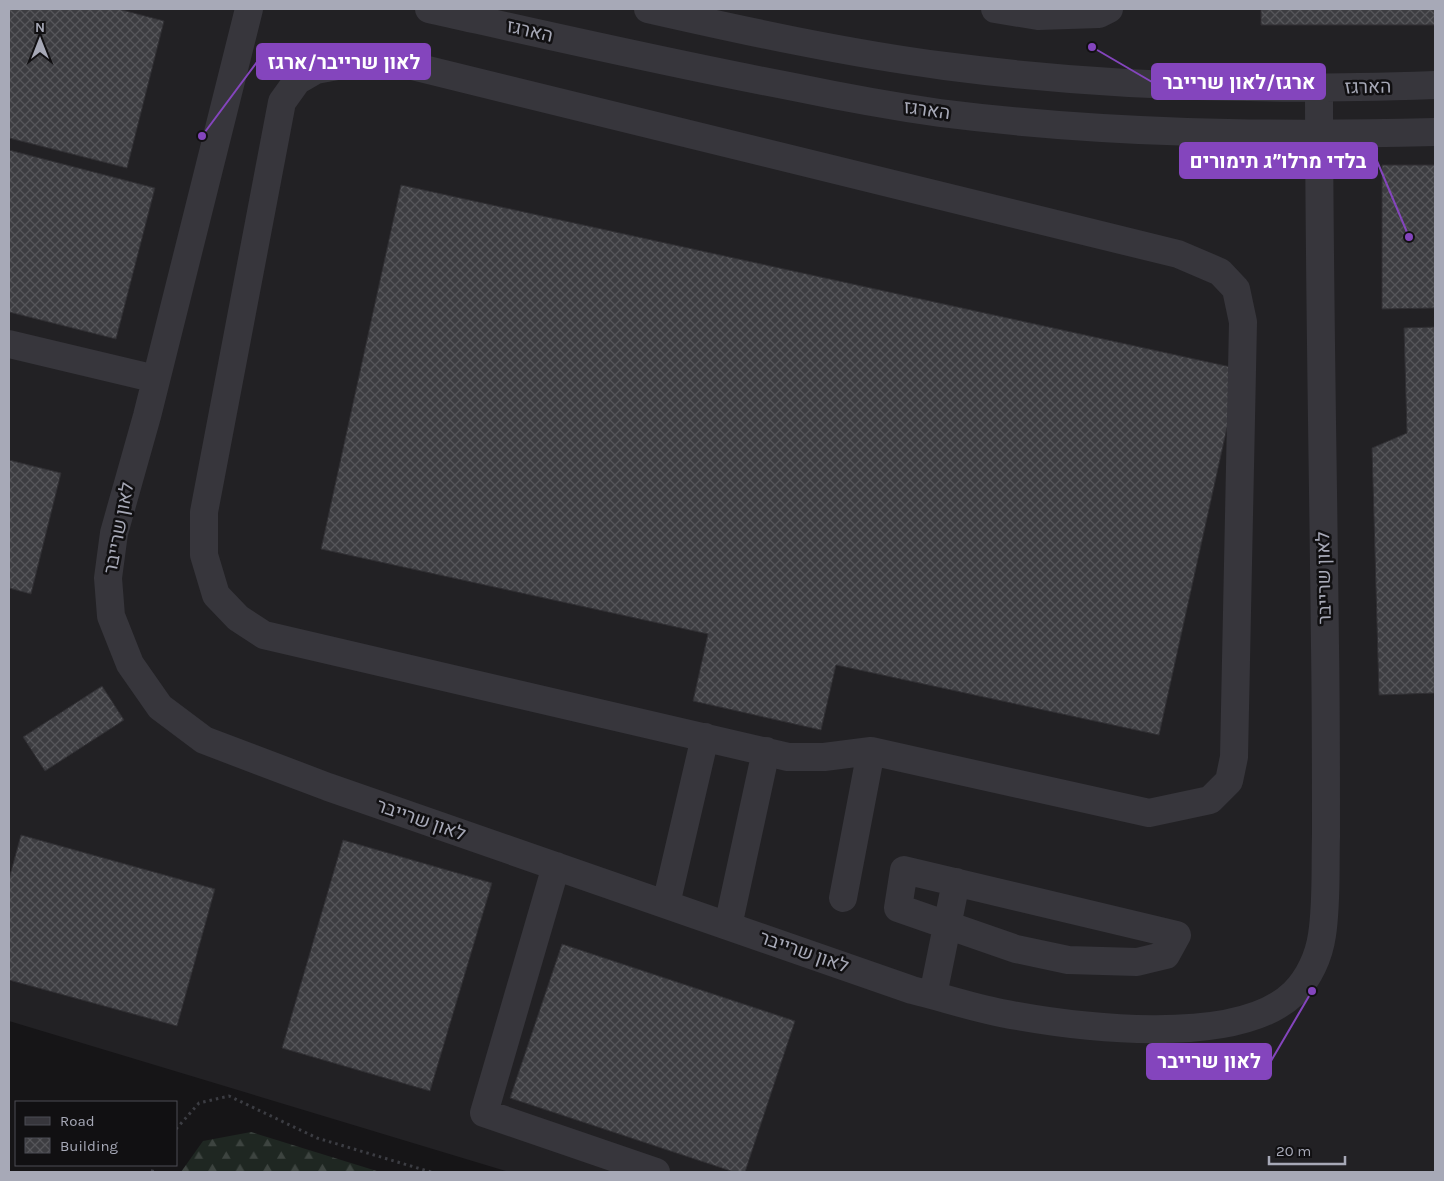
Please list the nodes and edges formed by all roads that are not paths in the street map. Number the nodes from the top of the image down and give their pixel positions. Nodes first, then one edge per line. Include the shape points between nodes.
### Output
1 (249, 9) edge
2 (429, 9) edge
3 (648, 9) edge
4 (994, 9) edge
5 (1109, 9) edge
6 (1435, 85) edge
7 (1319, 88) junction
8 (1435, 132) edge
9 (1319, 135) junction
10 (9, 344) edge
11 (156, 379) junction
12 (705, 737) junction
13 (766, 752) junction
14 (871, 752) junction
15 (556, 866) junction
16 (956, 882) junction
17 (843, 898) dead end
18 (666, 904) junction
19 (948, 925) junction
20 (728, 926) junction
21 (933, 995) junction
22 (656, 1172) edge

1 - 11 street, לאון שרייבר
2 - 9 street, הארגז via 723,74 938,112 1165,132
3 - 7 street, הארגז via 732,28 944,66 1176,85
4 - 5 street via 1038,16 1099,14
6 - 7 street, הארגז
7 - 9 street, לאון שרייבר
8 - 9 street, הארגז
9 - 21 street, לאון שרייבר via 1325,901 1322,937 1311,970 1294,992 1278,1005 1229,1023 1191,1028 1063,1023 998,1012
10 - 11 street
11 - 15 street, לאון שרייבר via 116,526 108,578 111,616 130,664 160,707 204,740
12 - 13 street
12 - 14 street via 264,635 238,618 216,595 204,555 204,512 282,102 297,81 316,70 359,62 412,66 1178,254 1220,272 1236,289 1243,322 1234,757 1229,781 1210,800 1149,813
12 - 18 street
13 - 14 street via 788,756
13 - 20 street
14 - 17 street
15 - 18 street, לאון שרייבר
15 - 22 street via 484,1113
16 - 19 street
16 - 19 street via 904,870 898,908
16 - 19 street via 1177,935 1166,954 1137,962 1068,960 1016,950
18 - 20 street, לאון שרייבר
19 - 21 street
20 - 21 street, לאון שרייבר

